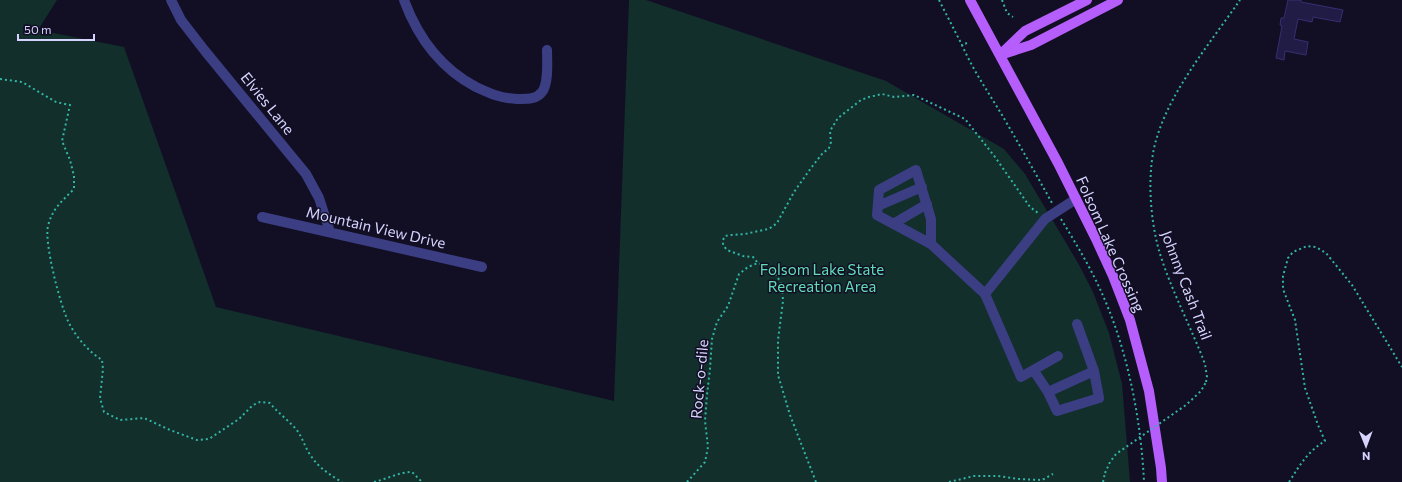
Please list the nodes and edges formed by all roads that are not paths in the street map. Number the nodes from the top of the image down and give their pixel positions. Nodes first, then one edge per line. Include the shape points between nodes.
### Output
1 (171, 0) edge
2 (404, 0) edge
3 (970, 0) edge
4 (1087, 0) edge
5 (1118, 0) edge
6 (547, 50) dead end
7 (1000, 55) junction
8 (922, 187) junction
9 (1076, 199) junction
10 (927, 204) junction
11 (878, 206) junction
12 (262, 217) dead end
13 (893, 224) junction
14 (330, 232) junction
15 (931, 244) junction
16 (482, 267) dead end
17 (985, 294) junction
18 (1077, 324) dead end
19 (1058, 356) dead end
20 (1034, 371) junction
21 (1094, 371) junction
22 (1048, 392) junction
23 (1162, 482) edge

1 - 14 street, Elvies Lane via 205,51 306,174 319,198
2 - 6 street via 417,32 438,59 468,82 504,98 528,99 543,91 546,84
3 - 7 main road, Folsom Lake Crossing
4 - 7 main road via 1024,31
5 - 7 main road via 1031,45
7 - 9 main road, Folsom Lake Crossing
8 - 10 street
8 - 11 street
8 - 11 street via 916,170 879,190
9 - 17 street via 1045,219
9 - 23 main road, Folsom Lake Crossing via 1108,264 1130,320 1149,391
10 - 13 street
10 - 15 street via 931,219
11 - 13 street via 877,215
12 - 14 street, Mountain View Drive
13 - 15 street
14 - 16 street, Mountain View Drive
15 - 17 street
17 - 20 street via 1021,377
18 - 21 street
19 - 20 street
20 - 22 street
21 - 22 street
21 - 22 street via 1099,398 1057,411

